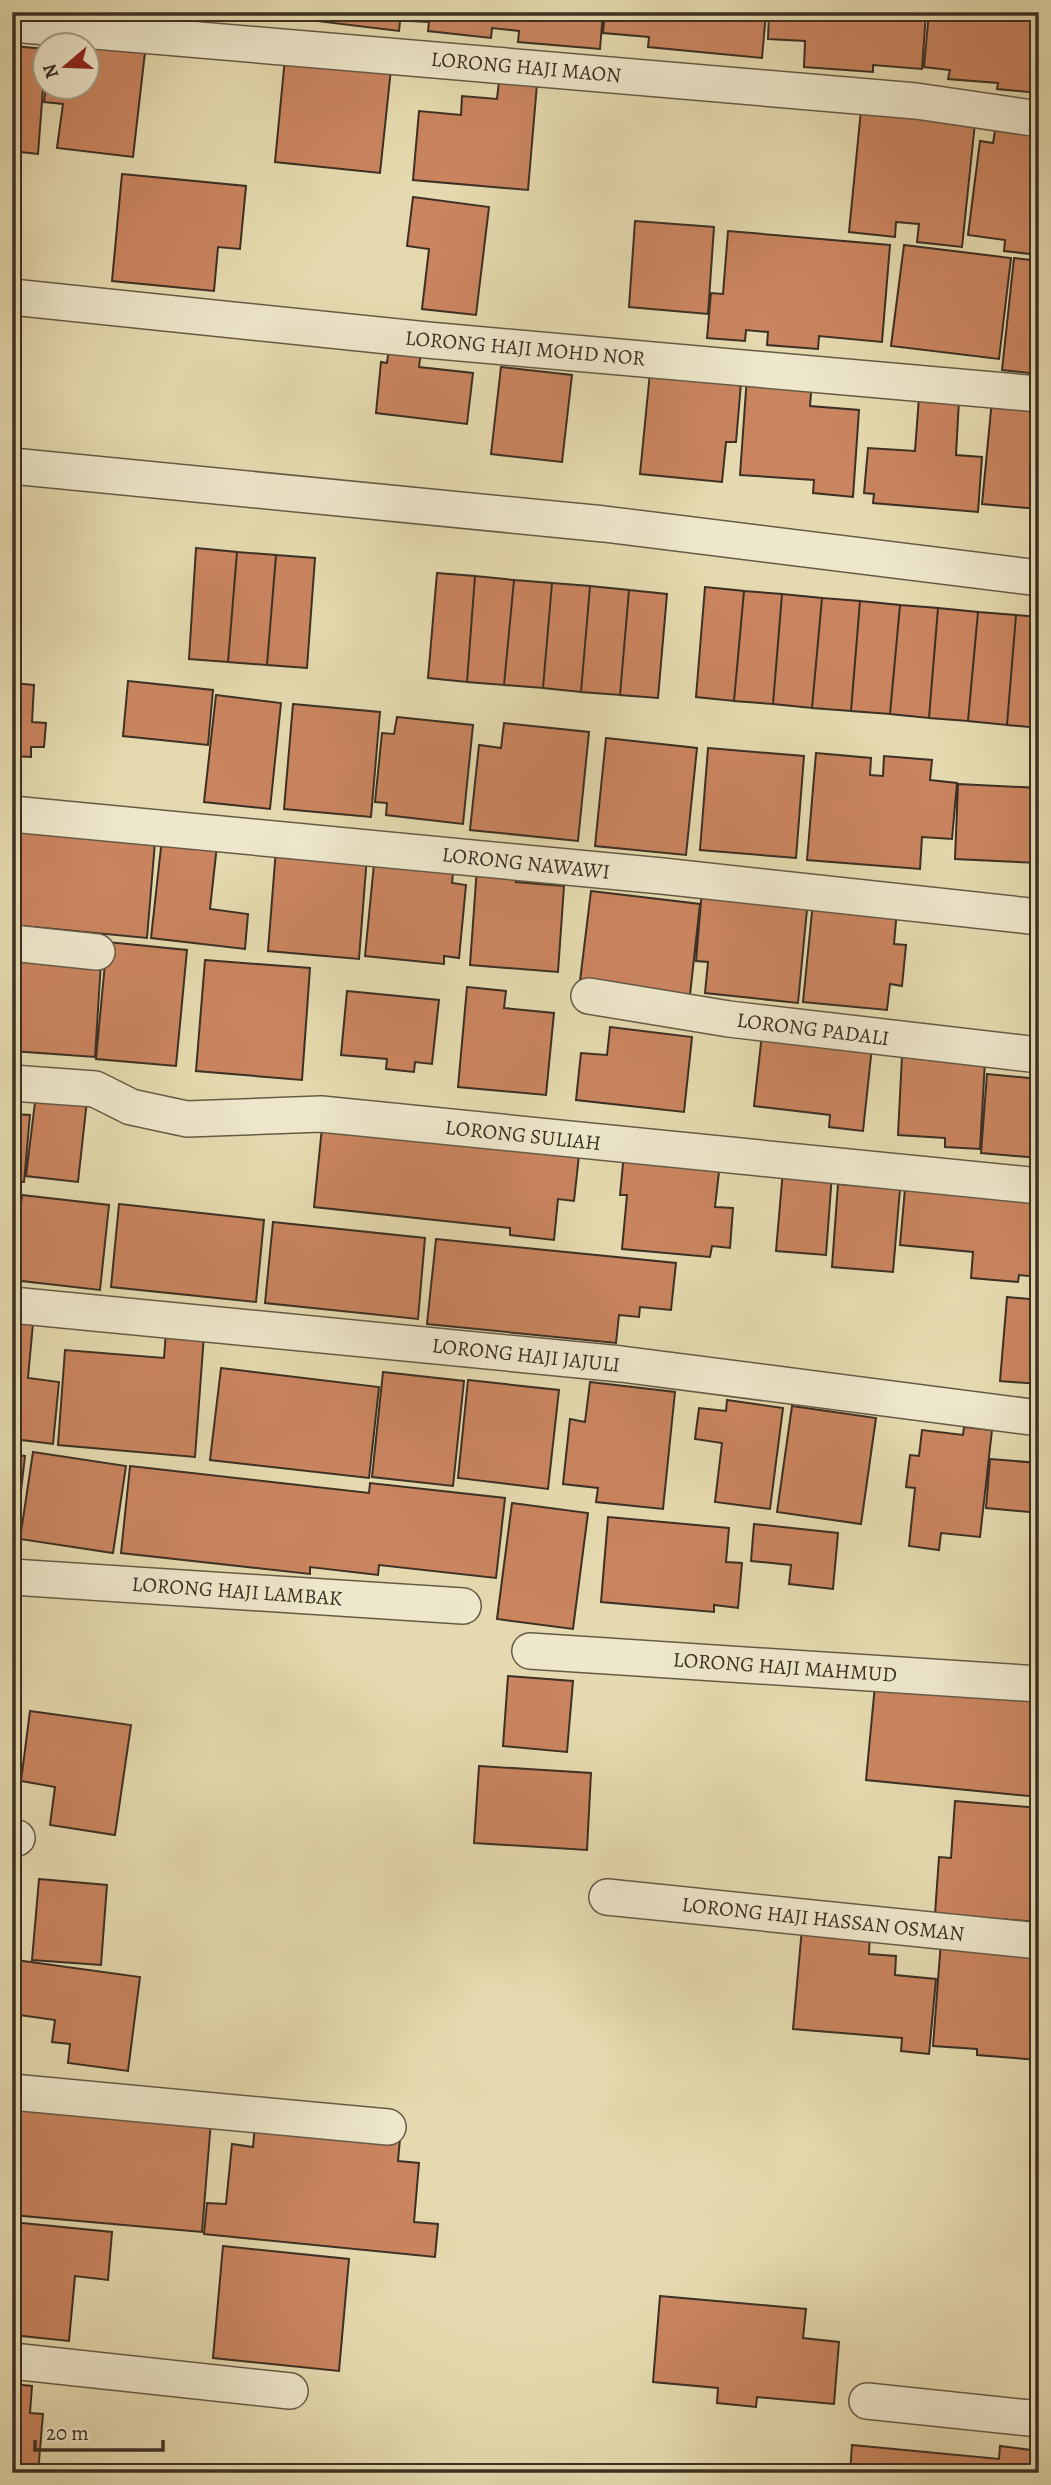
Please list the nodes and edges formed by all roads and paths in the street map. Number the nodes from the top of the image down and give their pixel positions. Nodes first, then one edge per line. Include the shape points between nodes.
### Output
1 (12, 24) edge
2 (1039, 119) edge
3 (12, 297) edge
4 (1039, 394) edge
5 (12, 466) edge
6 (1039, 578) edge
7 (12, 814) edge
8 (1039, 917) edge
9 (12, 943) edge
10 (97, 952) dead end
11 (589, 996) dead end
12 (1039, 1055) edge
13 (12, 1083) edge
14 (1039, 1186) edge
15 (12, 1305) edge
16 (1039, 1418) edge
17 (12, 1577) edge
18 (463, 1606) dead end
19 (530, 1651) dead end
20 (1039, 1684) edge
21 (607, 1897) dead end
22 (1039, 1941) edge
23 (12, 2092) edge
24 (388, 2127) dead end
25 (12, 2361) edge
26 (290, 2391) dead end
27 (867, 2401) dead end
28 (1039, 2419) edge

1 - 2 street, LORONG HAJI MAON via 916,101
3 - 4 street, LORONG HAJI MOHD NOR via 427,340
5 - 6 street via 604,524
7 - 8 street, LORONG NAWAWI
9 - 10 street
11 - 12 street, LORONG PADALI via 729,1019
13 - 14 street, LORONG SULIAH via 95,1089 131,1107 187,1119 321,1114
15 - 16 street, LORONG HAJI JAJULI via 621,1364
17 - 18 street, LORONG HAJI LAMBAK
19 - 20 street, LORONG HAJI MAHMUD
21 - 22 street, LORONG HAJI HASSAN OSMAN
23 - 24 street
25 - 26 street
27 - 28 street

